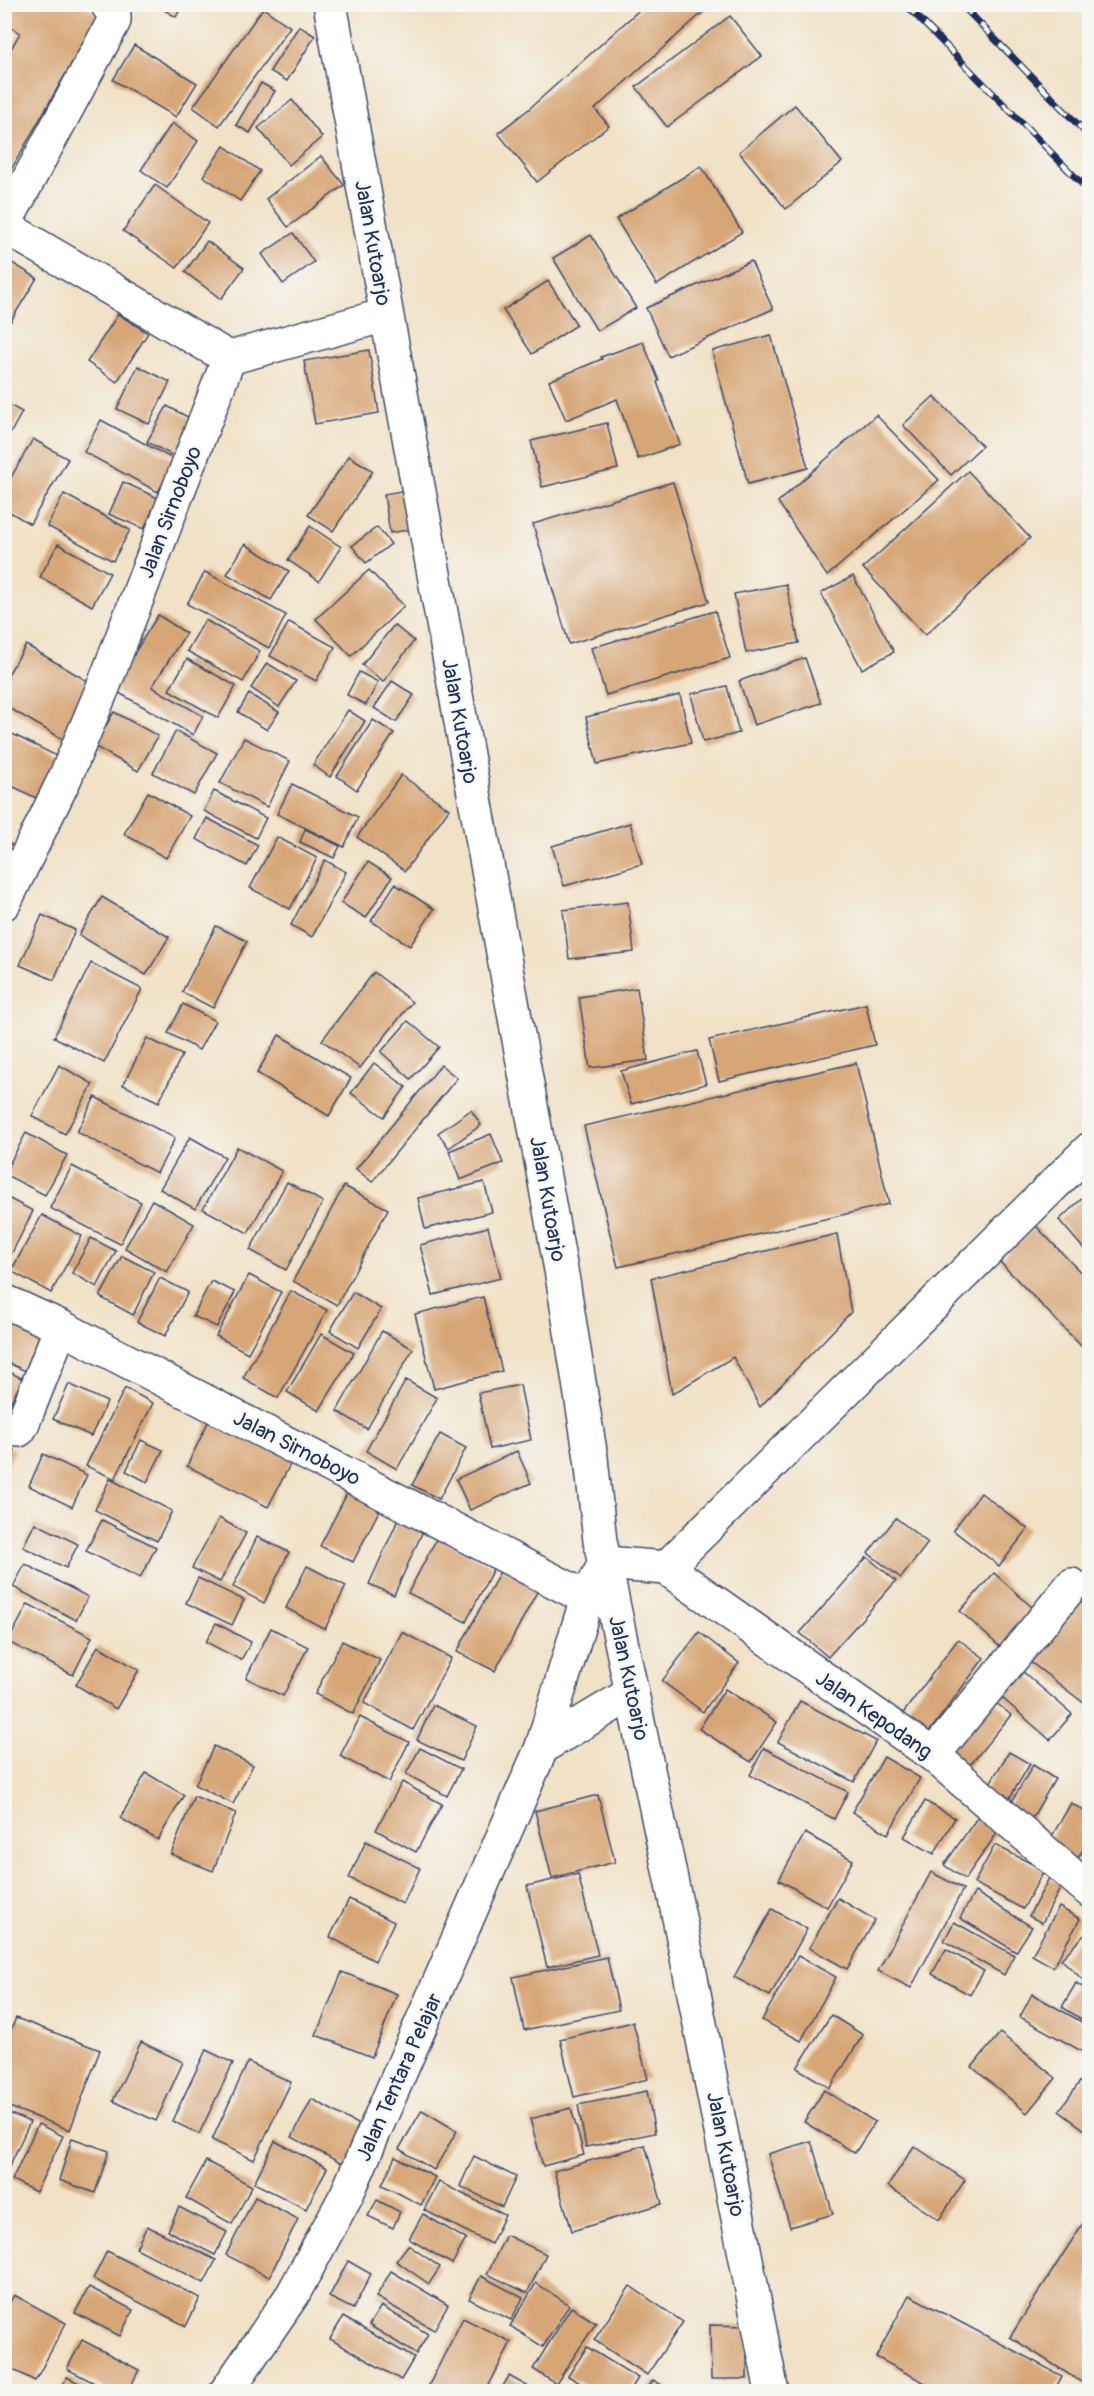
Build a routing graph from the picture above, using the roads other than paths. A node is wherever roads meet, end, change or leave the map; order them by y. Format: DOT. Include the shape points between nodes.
graph roads {
  1 [pos="107,4"];
  2 [pos="330,4"];
  3 [pos="4,225"];
  4 [pos="386,315"];
  5 [pos="229,358"];
  6 [pos="4,903"];
  7 [pos="1089,1149"];
  8 [pos="4,1301"];
  9 [pos="61,1327"];
  10 [pos="4,1427"];
  11 [pos="604,1563"];
  12 [pos="654,1567"];
  13 [pos="1072,1585"];
  14 [pos="587,1598"];
  15 [pos="632,1693"];
  16 [pos="542,1747"];
  17 [pos="933,1755"];
  18 [pos="1089,1891"];
  19 [pos="226,2391"];
  20 [pos="772,2391"];
  1 -- 3 [label="street" via="114,21"];
  2 -- 4 [label="street, Jalan Kutoarjo"];
  3 -- 5 [label="street"];
  4 -- 5 [label="street"];
  4 -- 11 [label="street, Jalan Kutoarjo" via="563,1281"];
  5 -- 6 [label="street, Jalan Sirnoboyo" via="104,685 65,778"];
  7 -- 12 [label="street"];
  8 -- 9 [label="street, Jalan Sirnoboyo"];
  9 -- 10 [label="street" via="22,1425 19,1430"];
  9 -- 14 [label="street, Jalan Sirnoboyo"];
  11 -- 12 [label="street"];
  11 -- 14 [label="street, Jalan Tentara Pelajar"];
  11 -- 15 [label="street, Jalan Kutoarjo"];
  12 -- 17 [label="street, Jalan Kepodang"];
  13 -- 17 [label="street"];
  14 -- 16 [label="street, Jalan Tentara Pelajar"];
  15 -- 16 [label="street"];
  15 -- 20 [label="street, Jalan Kutoarjo"];
  16 -- 19 [label="street, Jalan Tentara Pelajar" via="347,2194 293,2294"];
  17 -- 18 [label="street, Jalan Kepodang"];
}
